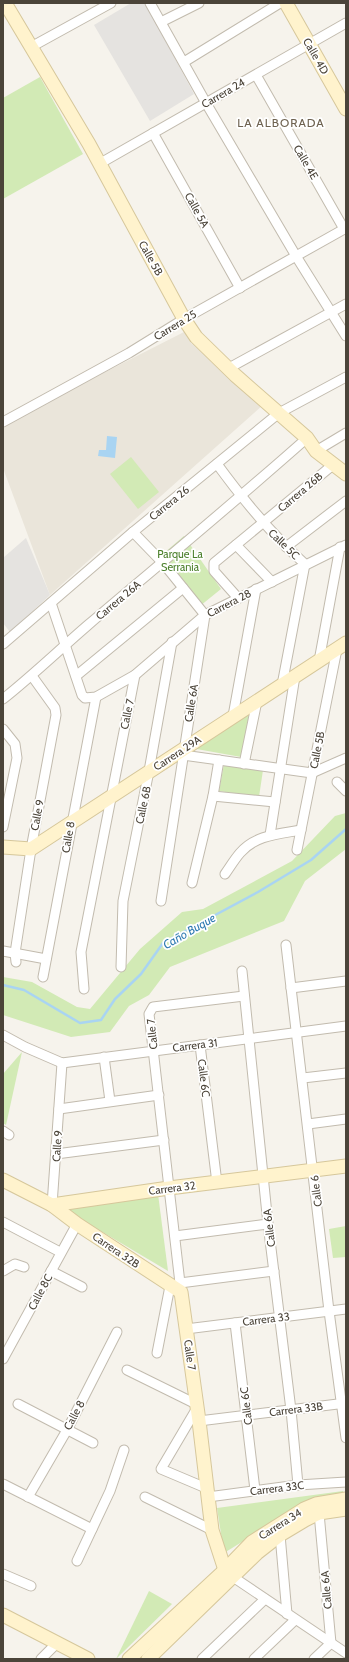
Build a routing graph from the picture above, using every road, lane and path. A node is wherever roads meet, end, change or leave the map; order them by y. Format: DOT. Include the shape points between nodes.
graph roads {
  1 [pos="5,3"];
  2 [pos="111,3"];
  3 [pos="150,3"];
  4 [pos="198,3"];
  5 [pos="280,3"];
  6 [pos="286,3"];
  7 [pos="161,22"];
  8 [pos="346,23"];
  9 [pos="309,44"];
  10 [pos="31,47"];
  11 [pos="184,62"];
  12 [pos="256,75"];
  13 [pos="206,103"];
  14 [pos="346,109"];
  15 [pos="153,133"];
  16 [pos="99,164"];
  17 [pos="345,228"];
  18 [pos="296,256"];
  19 [pos="240,288"];
  20 [pos="346,304"];
  21 [pos="332,312"];
  22 [pos="184,319"];
  23 [pos="346,336"];
  24 [pos="229,368"];
  25 [pos="346,377"];
  26 [pos="279,413"];
  27 [pos="3,422"];
  28 [pos="346,433"];
  29 [pos="308,438"];
  30 [pos="316,451"];
  31 [pos="217,464"];
  32 [pos="334,464"];
  33 [pos="346,474"];
  34 [pos="241,497"];
  35 [pos="346,501"];
  36 [pos="263,523"];
  37 [pos="133,532"];
  38 [pos="236,545"];
  39 [pos="343,546"];
  40 [pos="286,547"];
  41 [pos="162,563"];
  42 [pos="305,564"];
  43 [pos="272,582"];
  44 [pos="183,588"];
  45 [pos="256,590"];
  46 [pos="238,598"];
  47 [pos="51,602"];
  48 [pos="205,614"];
  49 [pos="172,642"];
  50 [pos="3,644"];
  51 [pos="66,645"];
  52 [pos="341,646"];
  53 [pos="319,660"];
  54 [pos="135,675"];
  55 [pos="32,676"];
  56 [pos="76,676"];
  57 [pos="295,676"];
  58 [pos="282,685"];
  59 [pos="96,697"];
  60 [pos="3,700"];
  61 [pos="257,701"];
  62 [pos="233,716"];
  63 [pos="3,729"];
  64 [pos="183,752"];
  65 [pos="346,758"];
  66 [pos="219,760"];
  67 [pos="244,764"];
  68 [pos="280,770"];
  69 [pos="149,771"];
  70 [pos="312,773"];
  71 [pos="337,782"];
  72 [pos="346,791"];
  73 [pos="213,796"];
  74 [pos="110,797"];
  75 [pos="275,802"];
  76 [pos="71,823"];
  77 [pos="3,827"];
  78 [pos="301,830"];
  79 [pos="270,835"];
  80 [pos="3,847"];
  81 [pos="31,849"];
  82 [pos="297,850"];
  83 [pos="225,874"];
  84 [pos="192,883"];
  85 [pos="161,901"];
  86 [pos="286,944"];
  87 [pos="3,951"];
  88 [pos="15,957"];
  89 [pos="46,960"];
  90 [pos="121,967"];
  91 [pos="242,971"];
  92 [pos="43,977"];
  93 [pos="346,981"];
  94 [pos="291,988"];
  95 [pos="84,989"];
  96 [pos="244,996"];
  97 [pos="346,1026"];
  98 [pos="297,1033"];
  99 [pos="3,1035"];
  100 [pos="249,1039"];
  101 [pos="200,1045"];
  102 [pos="154,1050"];
  103 [pos="104,1057"];
  104 [pos="62,1063"];
  105 [pos="346,1073"];
  106 [pos="303,1078"];
  107 [pos="159,1095"];
  108 [pos="110,1101"];
  109 [pos="59,1109"];
  110 [pos="346,1119"];
  111 [pos="308,1124"];
  112 [pos="164,1140"];
  113 [pos="56,1154"];
  114 [pos="346,1166"];
  115 [pos="313,1170"];
  116 [pos="263,1177"];
  117 [pos="3,1180"];
  118 [pos="217,1182"];
  119 [pos="169,1188"];
  120 [pos="52,1205"];
  121 [pos="3,1222"];
  122 [pos="77,1224"];
  123 [pos="268,1224"];
  124 [pos="175,1236"];
  125 [pos="60,1252"];
  126 [pos="24,1267"];
  127 [pos="3,1271"];
  128 [pos="51,1271"];
  129 [pos="274,1271"];
  130 [pos="82,1287"];
  131 [pos="177,1287"];
  132 [pos="346,1309"];
  133 [pos="329,1311"];
  134 [pos="280,1318"];
  135 [pos="235,1323"];
  136 [pos="186,1329"];
  137 [pos="117,1332"];
  138 [pos="157,1353"];
  139 [pos="3,1359"];
  140 [pos="127,1370"];
  141 [pos="344,1403"];
  142 [pos="18,1404"];
  143 [pos="291,1410"];
  144 [pos="197,1411"];
  145 [pos="247,1415"];
  146 [pos="67,1430"];
  147 [pos="346,1438"];
  148 [pos="93,1443"];
  149 [pos="124,1450"];
  150 [pos="346,1482"];
  151 [pos="3,1484"];
  152 [pos="298,1485"];
  153 [pos="255,1490"];
  154 [pos="207,1493"];
  155 [pos="28,1497"];
  156 [pos="145,1497"];
  157 [pos="346,1498"];
  158 [pos="346,1509"];
  159 [pos="319,1513"];
  160 [pos="92,1529"];
  161 [pos="212,1530"];
  162 [pos="280,1535"];
  163 [pos="77,1561"];
  164 [pos="229,1573"];
  165 [pos="3,1574"];
  166 [pos="31,1586"];
  167 [pos="265,1599"];
  168 [pos="3,1615"];
  169 [pos="291,1617"];
  170 [pos="57,1643"];
  171 [pos="331,1643"];
  172 [pos="346,1653"];
  173 [pos="42,1659"];
  174 [pos="88,1659"];
  175 [pos="129,1659"];
  176 [pos="148,1659"];
  177 [pos="202,1659"];
  178 [pos="254,1659"];
  179 [pos="314,1659"];
  1 -- 10 [label="street, Calle 5B"];
  2 -- 10 [label="street"];
  3 -- 7 [label="street"];
  4 -- 7 [label="street"];
  5 -- 11 [label="street"];
  6 -- 9 [label="street, Calle 4D"];
  7 -- 11 [label="street"];
  8 -- 9 [label="street, Carrera 24"];
  9 -- 12 [label="street, Carrera 24"];
  9 -- 14 [label="street, Calle 4D"];
  10 -- 16 [label="street, Calle 5B"];
  11 -- 13 [label="street"];
  12 -- 13 [label="street, Carrera 24"];
  12 -- 17 [label="street, Calle 4E"];
  13 -- 15 [label="street, Carrera 24"];
  13 -- 18 [label="street"];
  15 -- 16 [label="street, Carrera 24"];
  15 -- 19 [label="street, Calle 5A"];
  16 -- 22 [label="street, Calle 5B"];
  17 -- 18 [label="street, Carrera 25"];
  18 -- 19 [label="street, Carrera 25"];
  18 -- 21 [label="street"];
  19 -- 22 [label="street, Carrera 25"];
  20 -- 21 [label="street"];
  21 -- 23 [label="street"];
  21 -- 24 [label="street"];
  22 -- 24 [label="street, Calle 5B" via="196,337"];
  22 -- 27 [label="street, Carrera 25" via="129,353"];
  24 -- 26 [label="street, Calle 5B"];
  25 -- 26 [label="street, Carrera 26"];
  26 -- 29 [label="street, Calle 5B"];
  26 -- 31 [label="street, Carrera 26"];
  28 -- 30 [label="street"];
  29 -- 30 [label="street, Calle 5B"];
  29 -- 34 [label="street, Carrera 26A"];
  30 -- 32 [label="street, Calle 5B"];
  31 -- 34 [label="street, Calle 5C"];
  31 -- 37 [label="street, Carrera 26"];
  32 -- 33 [label="street, Calle 5B"];
  32 -- 36 [label="street, Carrera 26B"];
  34 -- 36 [label="street, Calle 5C"];
  34 -- 41 [label="street, Carrera 26A"];
  35 -- 40 [label="street"];
  36 -- 38 [label="street, Carrera 26B"];
  36 -- 40 [label="street, Calle 5C"];
  37 -- 41 [label="street"];
  37 -- 47 [label="street, Carrera 26"];
  38 -- 43 [label="street"];
  38 -- 46 [label="street, Carrera 26B" via="216,560 213,567 214,572"];
  39 -- 42 [label="street, Carrera 28"];
  39 -- 53 [label="street"];
  40 -- 42 [label="street, Calle 5C"];
  41 -- 44 [label="street"];
  41 -- 51 [label="street, Carrera 26A"];
  42 -- 43 [label="street, Carrera 28"];
  42 -- 58 [label="street, Calle 5C"];
  43 -- 45 [label="street, Carrera 28"];
  44 -- 48 [label="street"];
  44 -- 56 [label="street"];
  45 -- 46 [label="street, Carrera 28"];
  45 -- 62 [label="street"];
  46 -- 48 [label="street, Carrera 28"];
  47 -- 50 [label="street, Carrera 26"];
  47 -- 51 [label="street"];
  48 -- 49 [label="street, Carrera 28"];
  48 -- 64 [label="street, Calle 6A"];
  49 -- 54 [label="street, Carrera 28"];
  49 -- 69 [label="street, Calle 6B"];
  51 -- 55 [label="street, Carrera 26A"];
  51 -- 56 [label="street"];
  52 -- 53 [label="street, Carrera 29A"];
  52 -- 70 [label="street, Calle 5B"];
  53 -- 57 [label="street, Carrera 29A"];
  54 -- 59 [label="street, Carrera 28"];
  54 -- 74 [label="street, Calle 7"];
  55 -- 60 [label="street, Carrera 26A"];
  55 -- 81 [label="street, Calle 9" via="55,708 56,715"];
  56 -- 59 [label="street" via="82,695 85,698"];
  57 -- 58 [label="street, Carrera 29A"];
  57 -- 68 [label="street"];
  58 -- 61 [label="street, Carrera 29A"];
  59 -- 76 [label="street, Calle 8"];
  61 -- 62 [label="street, Carrera 29A"];
  61 -- 67 [label="street"];
  62 -- 64 [label="street, Carrera 29A"];
  63 -- 77 [label="street" via="15,744 17,758"];
  64 -- 66 [label="street, Carrera 29A"];
  64 -- 69 [label="street, Carrera 29A"];
  64 -- 85 [label="street, Calle 6A"];
  65 -- 70 [label="street, Carrera 29A"];
  66 -- 67 [label="street, Carrera 29A"];
  66 -- 73 [label="street"];
  67 -- 68 [label="street, Carrera 29A"];
  68 -- 70 [label="street, Carrera 29A"];
  68 -- 75 [label="street"];
  69 -- 74 [label="street, Carrera 29A"];
  69 -- 90 [label="street, Calle 6B" via="123,900"];
  70 -- 78 [label="street, Calle 5B"];
  71 -- 72 [label="street"];
  73 -- 75 [label="street"];
  73 -- 84 [label="street"];
  74 -- 76 [label="street, Carrera 29A"];
  74 -- 95 [label="street, Calle 7" via="81,952"];
  75 -- 79 [label="street"];
  76 -- 81 [label="street, Carrera 29A"];
  76 -- 89 [label="street, Calle 8"];
  78 -- 79 [label="street"];
  78 -- 82 [label="street, Calle 5B"];
  79 -- 83 [label="street" via="255,841 240,852"];
  80 -- 81 [label="street"];
  81 -- 88 [label="street, Calle 9"];
  86 -- 94 [label="street, Calle 6"];
  87 -- 88 [label="street"];
  88 -- 89 [label="street"];
  89 -- 92 [label="street, Calle 8"];
  91 -- 96 [label="street, Calle 6A"];
  93 -- 94 [label="street"];
  94 -- 98 [label="street, Calle 6"];
  96 -- 100 [label="street, Calle 6A"];
  96 -- 102 [label="street, Calle 7" via="153,1007 149,1014"];
  97 -- 98 [label="street, Carrera 31"];
  98 -- 100 [label="street, Carrera 31"];
  98 -- 106 [label="street, Calle 6"];
  99 -- 104 [label="street"];
  100 -- 101 [label="street, Carrera 31"];
  100 -- 116 [label="street, Calle 6A"];
  101 -- 102 [label="street, Carrera 31"];
  101 -- 118 [label="street, Calle 6C"];
  102 -- 103 [label="street, Carrera 31"];
  102 -- 107 [label="street, Calle 7"];
  103 -- 104 [label="street, Carrera 31"];
  103 -- 108 [label="street"];
  104 -- 109 [label="street, Calle 9"];
  105 -- 106 [label="street"];
  106 -- 111 [label="street, Calle 6"];
  107 -- 108 [label="street"];
  107 -- 112 [label="street, Calle 7"];
  108 -- 109 [label="street"];
  109 -- 113 [label="street, Calle 9"];
  110 -- 111 [label="street"];
  111 -- 115 [label="street, Calle 6"];
  112 -- 113 [label="street"];
  112 -- 119 [label="street, Calle 7"];
  113 -- 120 [label="street, Calle 9"];
  114 -- 115 [label="street, Carrera 32"];
  115 -- 116 [label="street, Carrera 32"];
  115 -- 133 [label="street, Calle 6"];
  116 -- 118 [label="street, Carrera 32"];
  116 -- 123 [label="street, Calle 6A"];
  117 -- 120 [label="street"];
  118 -- 119 [label="street, Carrera 32"];
  119 -- 120 [label="street, Carrera 32"];
  119 -- 124 [label="street, Calle 7"];
  120 -- 122 [label="street, Carrera 32B"];
  121 -- 125 [label="street"];
  122 -- 125 [label="street, Calle 8C"];
  122 -- 131 [label="street, Carrera 32B"];
  123 -- 124 [label="street"];
  123 -- 129 [label="street, Calle 6A"];
  124 -- 131 [label="street, Calle 7"];
  125 -- 128 [label="street, Calle 8C"];
  126 -- 127 [label="street" via="15,1264"];
  128 -- 130 [label="street"];
  128 -- 139 [label="street, Calle 8C"];
  129 -- 131 [label="street"];
  129 -- 134 [label="street, Calle 6A"];
  131 -- 136 [label="street, Calle 7"];
  131 -- 138 [label="street"];
  132 -- 133 [label="street, Carrera 33"];
  133 -- 134 [label="street, Carrera 33"];
  133 -- 141 [label="street, Calle 6"];
  134 -- 135 [label="street, Carrera 33"];
  134 -- 143 [label="street, Calle 6A"];
  135 -- 136 [label="street, Carrera 33"];
  135 -- 145 [label="street, Calle 6C"];
  136 -- 144 [label="street, Calle 7"];
  137 -- 146 [label="street, Calle 8"];
  140 -- 144 [label="street"];
  141 -- 143 [label="street, Carrera 33B"];
  141 -- 147 [label="street, Calle 6"];
  142 -- 146 [label="street"];
  143 -- 145 [label="street, Carrera 33B"];
  143 -- 152 [label="street, Calle 6A"];
  144 -- 145 [label="street, Carrera 33B"];
  144 -- 154 [label="street, Calle 7"];
  144 -- 154 [label="street" via="161,1469"];
  145 -- 153 [label="street, Calle 6C"];
  146 -- 148 [label="street"];
  146 -- 155 [label="street, Calle 8"];
  149 -- 160 [label="street" via="110,1491"];
  150 -- 152 [label="street, Carrera 33C"];
  151 -- 155 [label="street"];
  152 -- 153 [label="street, Carrera 33C"];
  153 -- 154 [label="street, Carrera 33C"];
  154 -- 161 [label="street, Calle 7"];
  155 -- 160 [label="street"];
  156 -- 161 [label="street"];
  157 -- 164 [label="street, Carrera 34" via="316,1504 294,1514 252,1542"];
  158 -- 159 [label="street, Carrera 34"];
  159 -- 162 [label="street, Carrera 34"];
  159 -- 171 [label="street, Calle 6A"];
  160 -- 163 [label="street"];
  161 -- 164 [label="street, Calle 7"];
  162 -- 164 [label="street, Carrera 34"];
  162 -- 169 [label="street"];
  164 -- 167 [label="street"];
  164 -- 175 [label="street"];
  164 -- 176 [label="street"];
  165 -- 166 [label="street"];
  167 -- 169 [label="street"];
  167 -- 177 [label="street"];
  168 -- 170 [label="street"];
  169 -- 171 [label="street"];
  169 -- 178 [label="street"];
  170 -- 173 [label="street"];
  170 -- 174 [label="street"];
  171 -- 172 [label="street"];
  171 -- 179 [label="street"];
}
